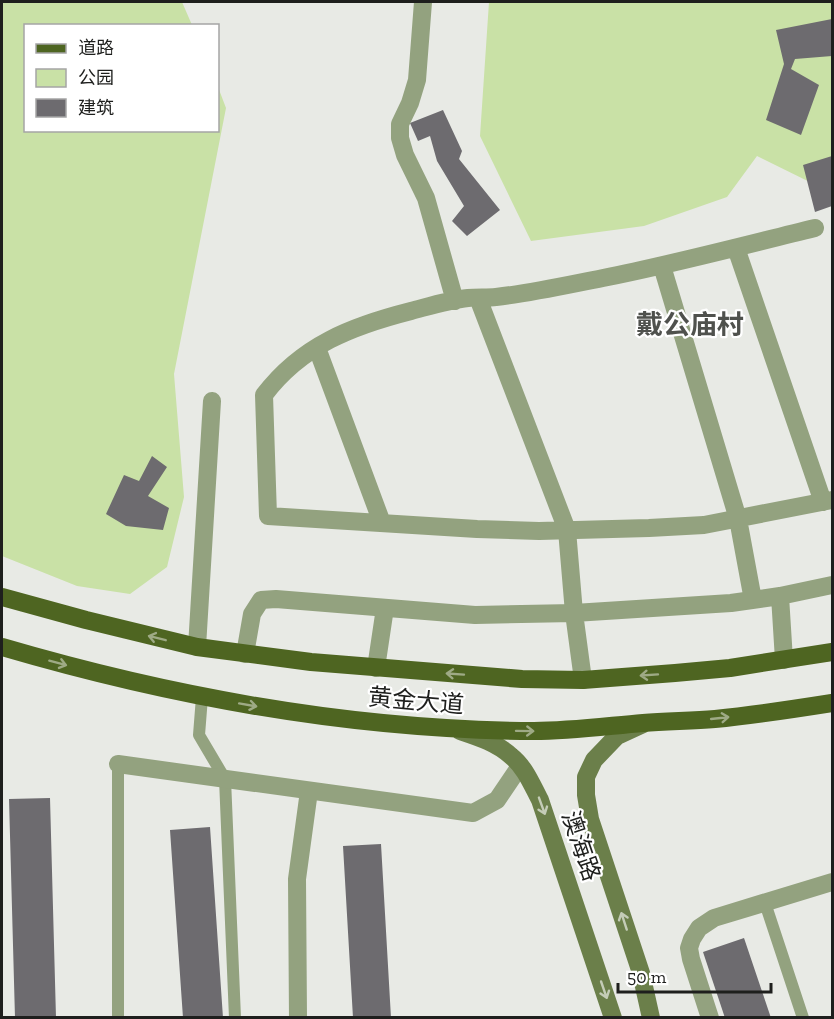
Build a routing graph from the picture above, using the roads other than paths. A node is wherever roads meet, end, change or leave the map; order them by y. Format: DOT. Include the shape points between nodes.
graph roads {
  1 [pos="423,2"];
  2 [pos="815,228"];
  3 [pos="736,248"];
  4 [pos="662,266"];
  5 [pos="478,298"];
  6 [pos="455,301"];
  7 [pos="317,348"];
  8 [pos="212,401"];
  9 [pos="828,501"];
  10 [pos="738,519"];
  11 [pos="382,523"];
  12 [pos="567,530"];
  13 [pos="832,585"];
  14 [pos="780,596"];
  15 [pos="2,597"];
  16 [pos="753,600"];
  17 [pos="385,608"];
  18 [pos="574,613"];
  19 [pos="2,647"];
  20 [pos="197,647"];
  21 [pos="832,652"];
  22 [pos="245,654"];
  23 [pos="784,660"];
  24 [pos="376,668"];
  25 [pos="583,680"];
  26 [pos="202,697"];
  27 [pos="832,703"];
  28 [pos="645,723"];
  29 [pos="455,729"];
  30 [pos="118,764"];
  31 [pos="520,766"];
  32 [pos="225,779"];
  33 [pos="309,791"];
  34 [pos="832,882"];
  35 [pos="765,903"];
  36 [pos="118,1017"];
  37 [pos="235,1017"];
  38 [pos="298,1017"];
  39 [pos="613,1017"];
  40 [pos="651,1017"];
  41 [pos="710,1017"];
  42 [pos="803,1017"];
  1 -- 6 [label="street" via="417,80 400,124 400,138 426,198"];
  2 -- 3 [label="street"];
  3 -- 4 [label="street"];
  3 -- 9 [label="street"];
  4 -- 5 [label="street"];
  4 -- 10 [label="street"];
  5 -- 6 [label="street"];
  5 -- 12 [label="street"];
  6 -- 7 [label="street" via="377,320 334,336"];
  7 -- 11 [label="street"];
  7 -- 11 [label="street" via="297,360 264,395 268,516"];
  8 -- 20 [label="street"];
  9 -- 10 [label="street"];
  10 -- 12 [label="street" via="704,525"];
  10 -- 16 [label="street"];
  11 -- 12 [label="street"];
  12 -- 18 [label="street"];
  13 -- 14 [label="street"];
  14 -- 16 [label="street"];
  14 -- 23 [label="street"];
  20 -- 15 [label="main road, 黄金大道, one-way"];
  16 -- 18 [label="street"];
  17 -- 18 [label="street" via="475,615"];
  17 -- 22 [label="street" via="261,600 252,614"];
  17 -- 24 [label="street"];
  18 -- 25 [label="street"];
  19 -- 26 [label="main road, 黄金大道, one-way"];
  20 -- 22 [label="main road, 黄金大道"];
  21 -- 23 [label="main road, 黄金大道"];
  22 -- 24 [label="main road, 黄金大道"];
  23 -- 25 [label="main road, 黄金大道, one-way"];
  25 -- 24 [label="main road, 黄金大道, one-way"];
  26 -- 29 [label="main road, 黄金大道, one-way" via="304,715"];
  26 -- 32 [label="lane" via="199,735"];
  28 -- 27 [label="main road, 黄金大道, one-way" via="715,719"];
  29 -- 28 [label="main road, 黄金大道, one-way" via="537,731"];
  40 -- 28 [label="main road, 澳海路, one-way" via="586,795 586,777 594,760 616,736"];
  29 -- 31 [label="main road, 澳海路" via="487,740"];
  30 -- 32 [label="street"];
  30 -- 36 [label="lane"];
  31 -- 33 [label="street" via="497,801 473,813"];
  31 -- 39 [label="main road, 澳海路, one-way" via="540,800"];
  32 -- 33 [label="street"];
  32 -- 37 [label="lane"];
  33 -- 38 [label="street" via="297,879"];
  34 -- 35 [label="street"];
  35 -- 41 [label="street" via="714,918 699,928 692,939 691,959"];
  35 -- 42 [label="lane"];
}
